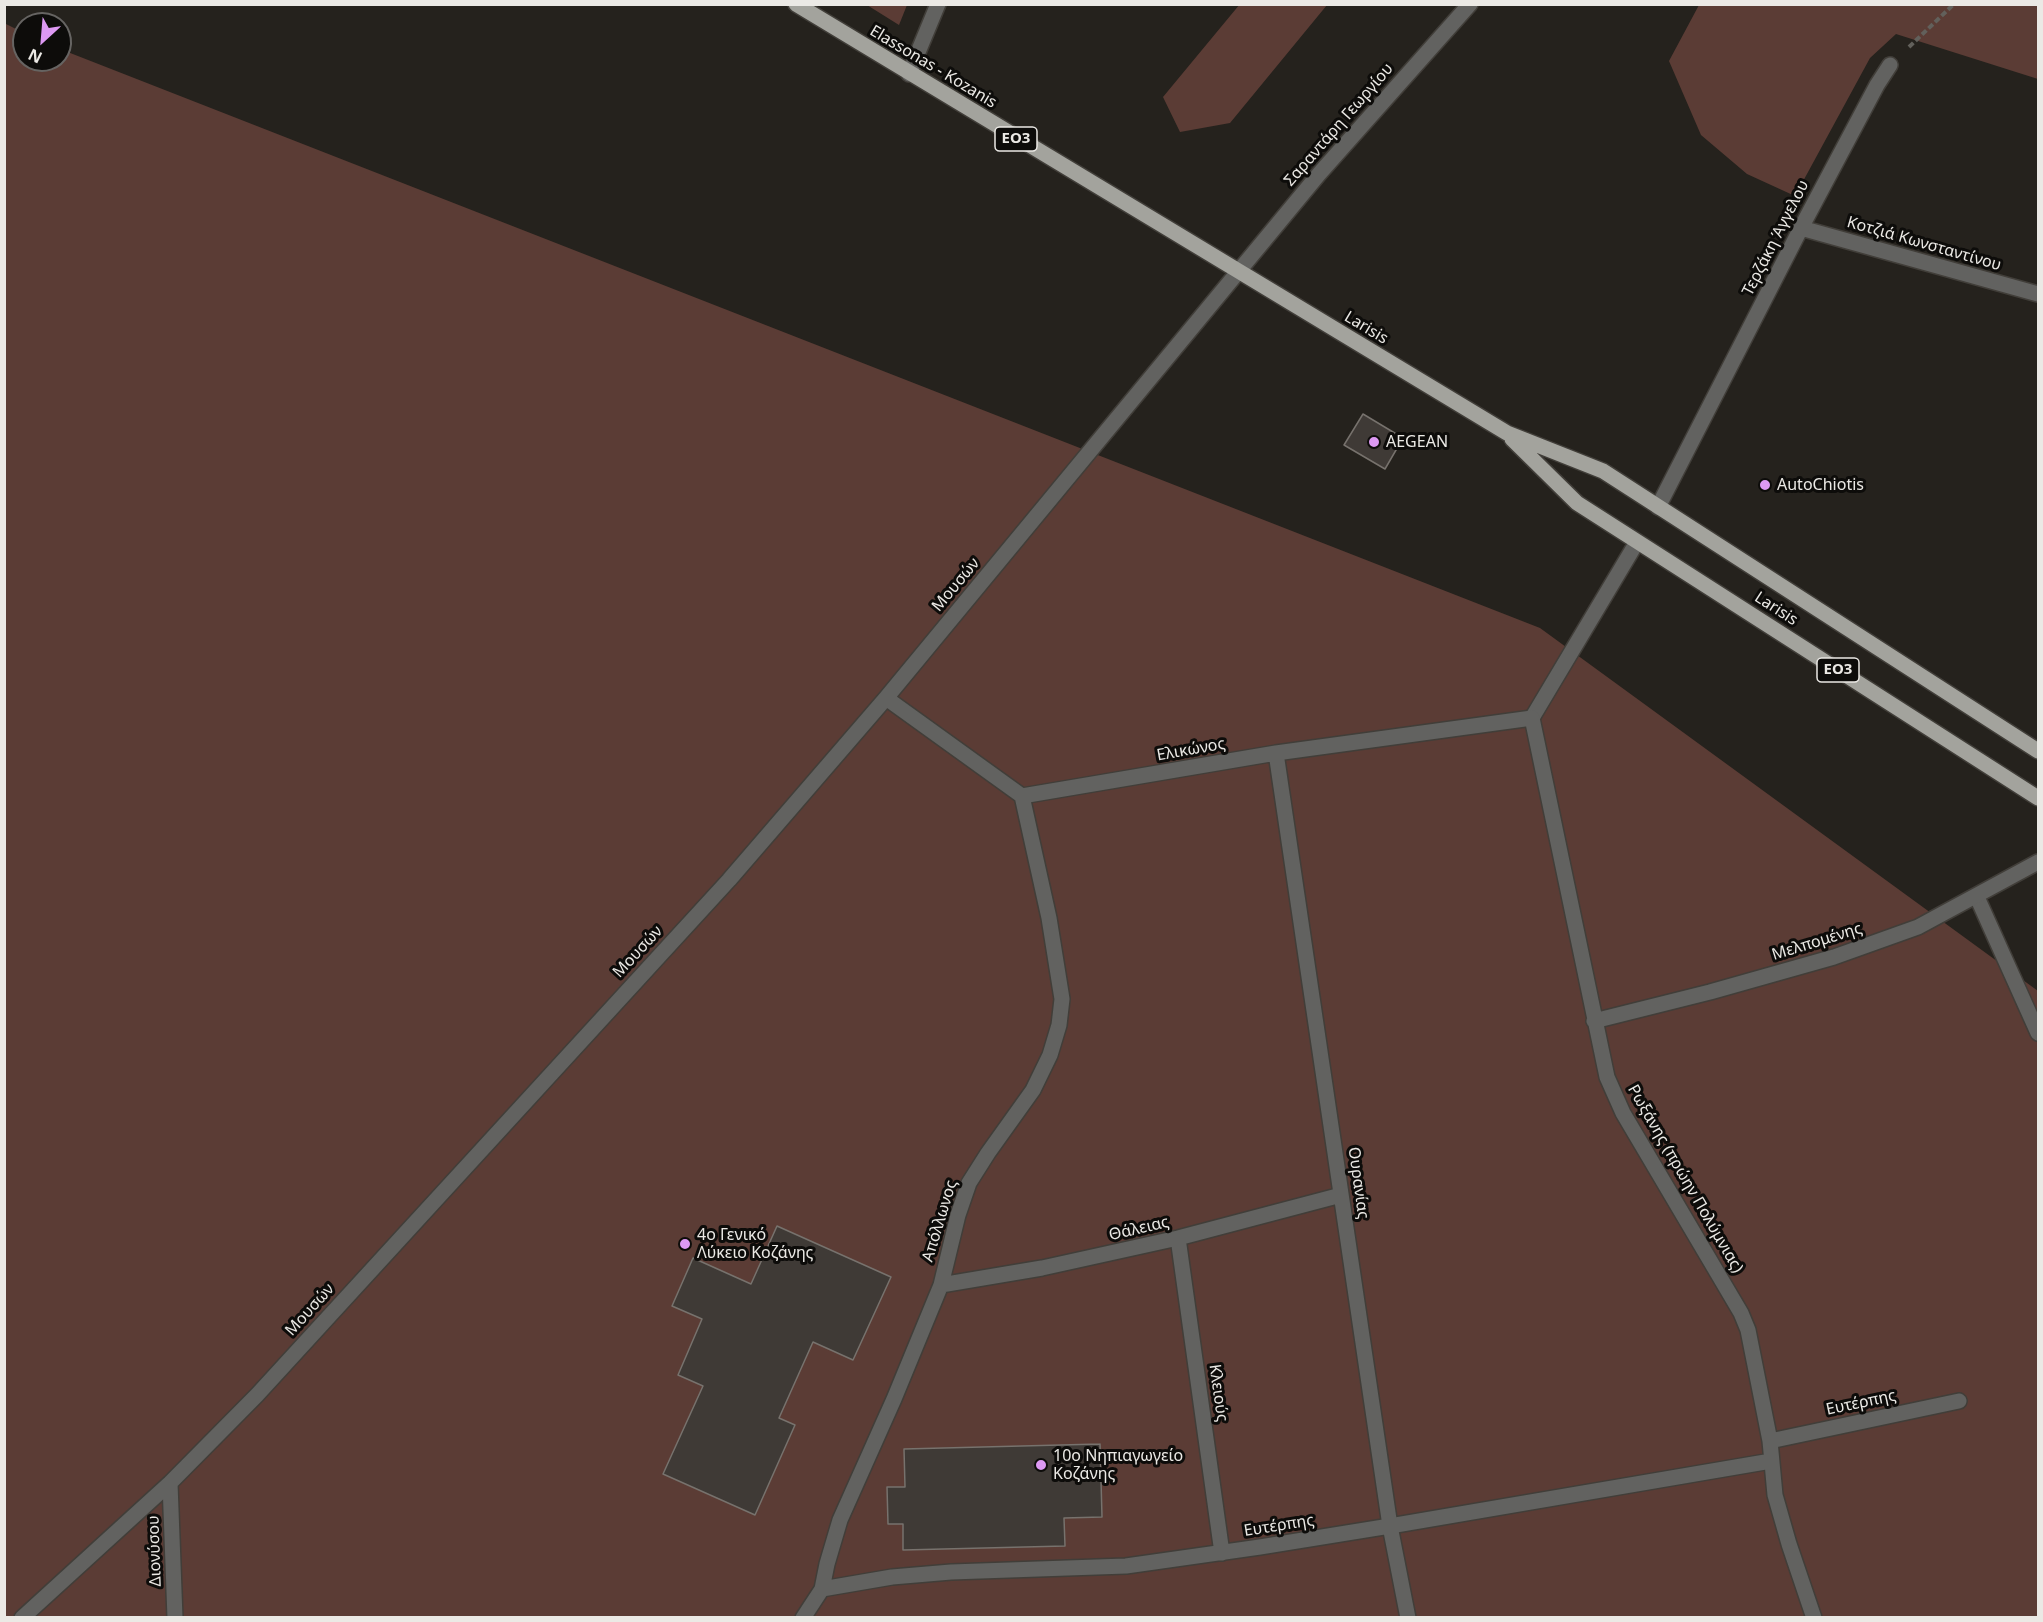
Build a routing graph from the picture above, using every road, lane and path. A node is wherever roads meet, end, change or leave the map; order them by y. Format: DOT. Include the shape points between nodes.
graph roads {
  1 [pos="796,4"];
  2 [pos="938,4"];
  3 [pos="1470,4"];
  4 [pos="1954,4"];
  5 [pos="1890,65"];
  6 [pos="909,74"];
  7 [pos="1801,228"];
  8 [pos="1238,271"];
  9 [pos="2038,294"];
  10 [pos="1507,434"];
  11 [pos="1658,507"];
  12 [pos="1637,542"];
  13 [pos="885,698"];
  14 [pos="1532,718"];
  15 [pos="2038,751"];
  16 [pos="1276,753"];
  17 [pos="1022,796"];
  18 [pos="2038,798"];
  19 [pos="2038,862"];
  20 [pos="1977,897"];
  21 [pos="1594,1021"];
  22 [pos="2038,1033"];
  23 [pos="1341,1195"];
  24 [pos="1178,1238"];
  25 [pos="941,1285"];
  26 [pos="1959,1401"];
  27 [pos="1770,1441"];
  28 [pos="1771,1461"];
  29 [pos="170,1483"];
  30 [pos="1390,1526"];
  31 [pos="1222,1553"];
  32 [pos="822,1589"];
  33 [pos="22,1617"];
  34 [pos="175,1617"];
  35 [pos="803,1617"];
  36 [pos="1408,1617"];
  37 [pos="1814,1617"];
  1 -- 6 [label="main road, Elassonas - Kozanis / ΕΟ3"];
  2 -- 6 [label="street"];
  3 -- 8 [label="street, Σαραντάρη Γεωργίου"];
  4 -- 5 [label="path"];
  5 -- 7 [label="street, Τερζάκη Άγγελου"];
  6 -- 8 [label="main road, Elassonas - Kozanis / ΕΟ3"];
  7 -- 9 [label="street, Κοτζιά Κωνσταντίνου"];
  7 -- 11 [label="street, Τερζάκη Άγγελου"];
  8 -- 10 [label="main road, Larisis / ΕΟ3"];
  8 -- 13 [label="street, Μουσών"];
  10 -- 11 [label="main road, Larisis / ΕΟ3" via="1603,471"];
  10 -- 12 [label="main road, Larisis / ΕΟ3" via="1577,503"];
  11 -- 15 [label="main road, Larisis / ΕΟ3"];
  12 -- 14 [label="street"];
  12 -- 18 [label="main road, Larisis / ΕΟ3"];
  13 -- 17 [label="street"];
  13 -- 29 [label="street, Μουσών" via="729,880 265,1387"];
  14 -- 16 [label="street, Ελικώνος"];
  14 -- 21 [label="street, Ρωξάνης (πρώην Πολύμνιας)"];
  16 -- 17 [label="street, Ελικώνος"];
  16 -- 23 [label="street, Ουρανίας"];
  17 -- 25 [label="street, Απόλλωνος" via="1059,976 1059,1025 1033,1090 969,1183"];
  19 -- 20 [label="street, Μελπομένης"];
  20 -- 21 [label="street, Μελπομένης" via="1918,927 1834,957"];
  20 -- 22 [label="street"];
  21 -- 27 [label="street, Ρωξάνης (πρώην Πολύμνιας)" via="1607,1077 1623,1113 1741,1313 1748,1330"];
  23 -- 24 [label="street, Θάλειας"];
  23 -- 30 [label="street, Ουρανίας"];
  24 -- 25 [label="street, Θάλειας"];
  24 -- 31 [label="street, Κλειούς"];
  25 -- 32 [label="street, Απόλλωνος" via="840,1520"];
  26 -- 27 [label="street, Ευτέρπης"];
  27 -- 28 [label="street, Ρωξάνης (πρώην Πολύμνιας)"];
  28 -- 30 [label="street, Ευτέρπης"];
  28 -- 37 [label="street, Ρωξάνης (πρώην Πολύμνιας)" via="1775,1495"];
  29 -- 33 [label="street, Μουσών"];
  29 -- 34 [label="street, Διονύσου"];
  30 -- 31 [label="street, Ευτέρπης"];
  30 -- 36 [label="street, Ουρανίας"];
  31 -- 32 [label="street, Ευτέρπης" via="1126,1566 892,1577"];
  32 -- 35 [label="street"];
}
